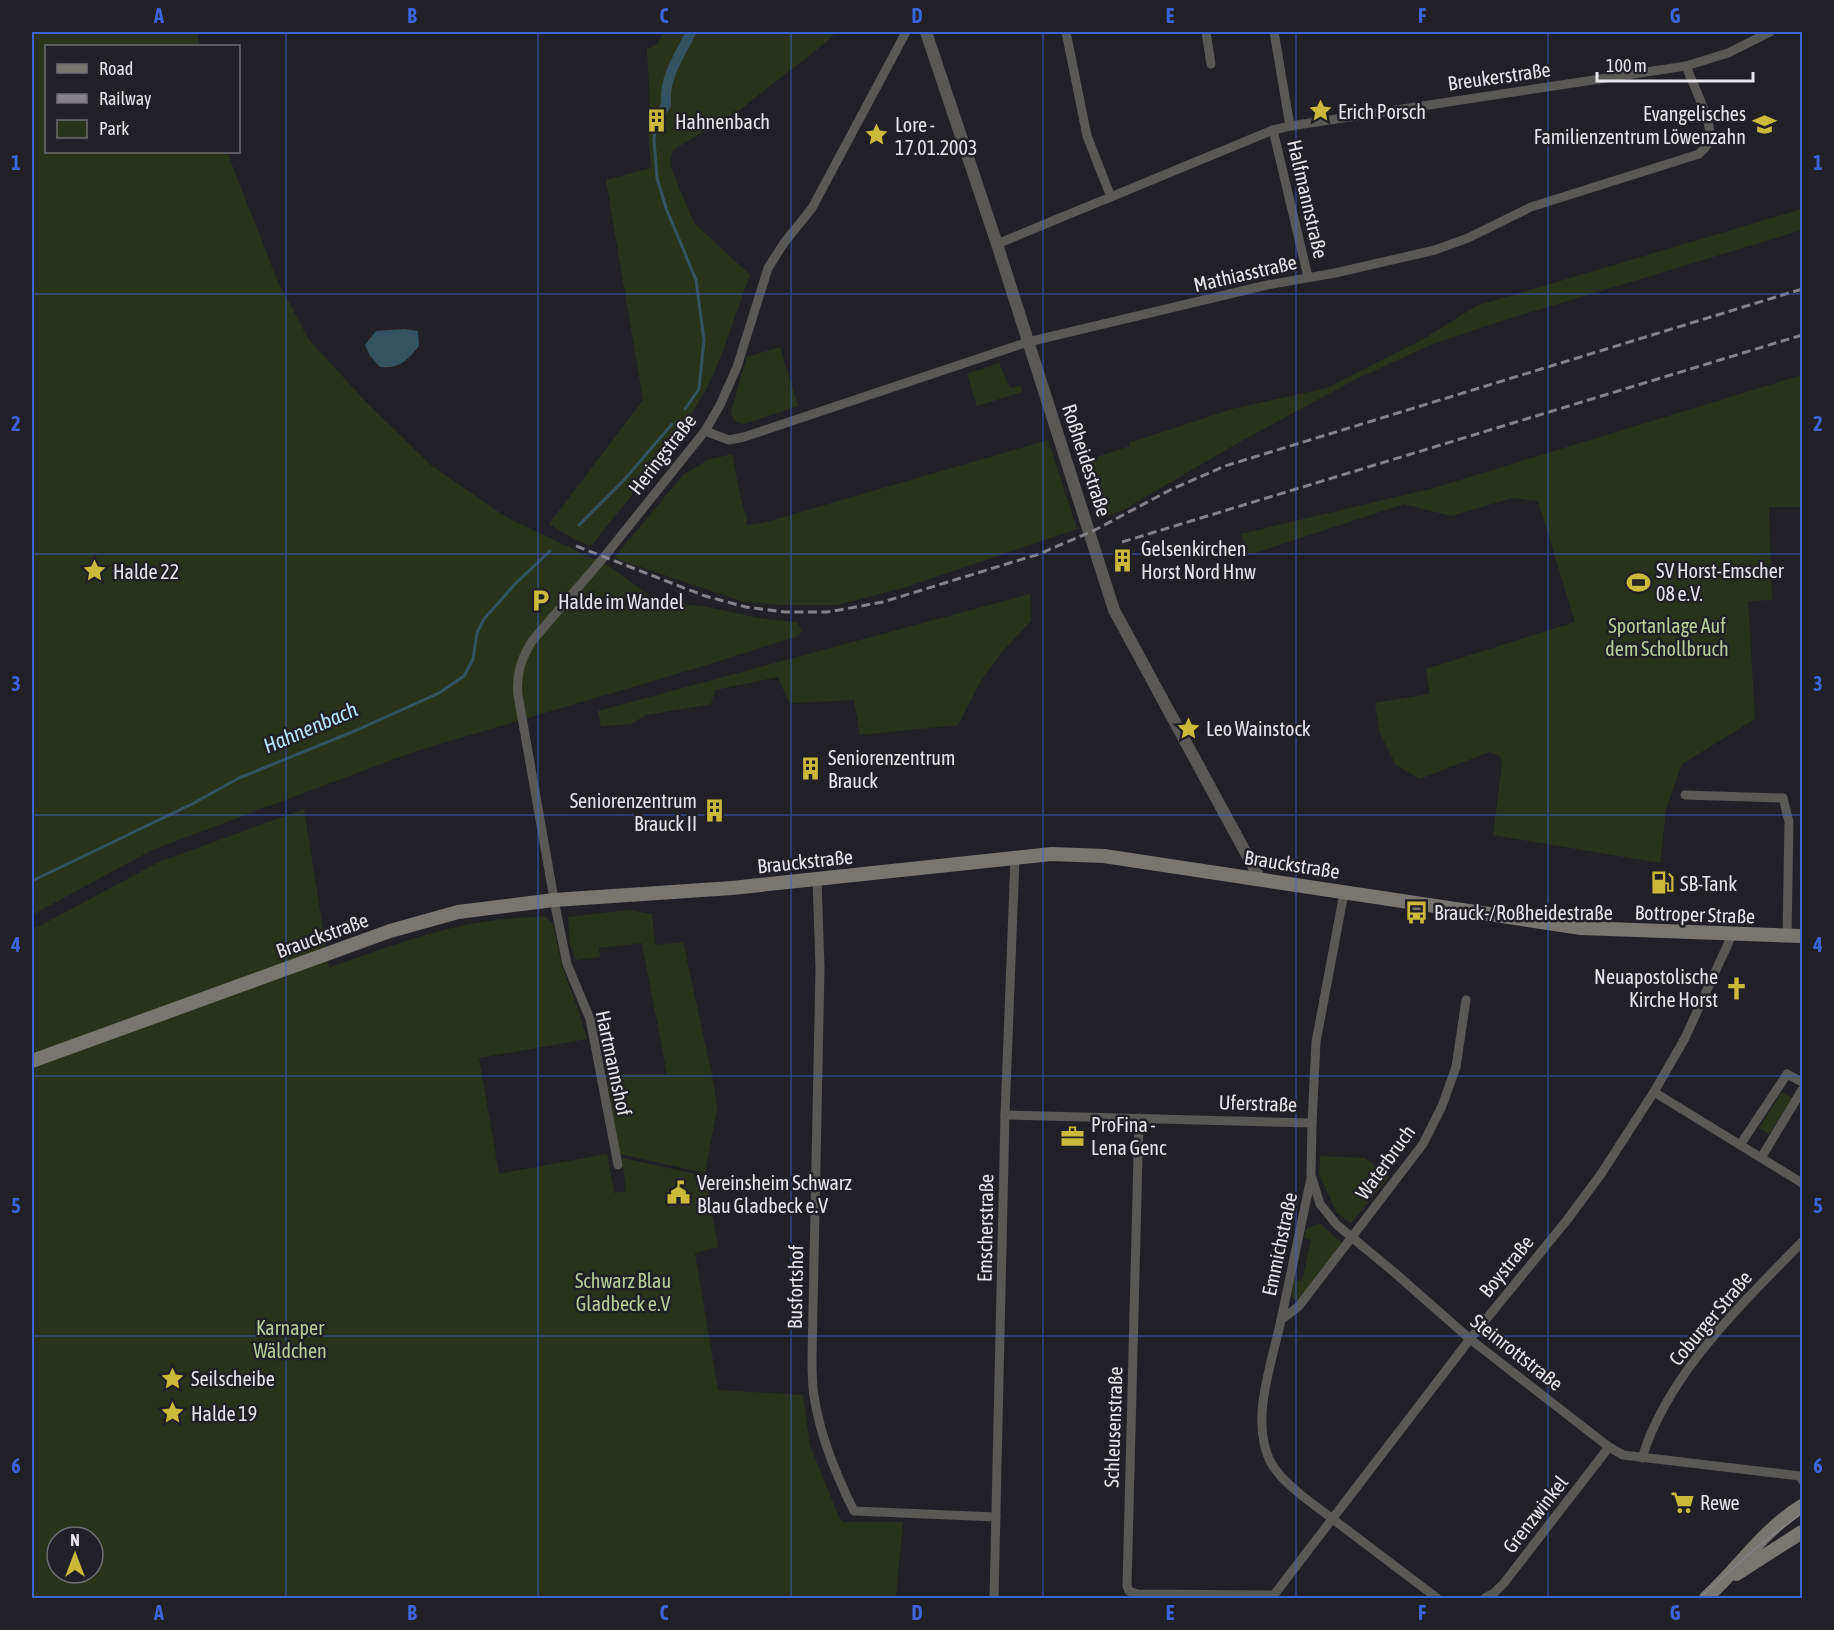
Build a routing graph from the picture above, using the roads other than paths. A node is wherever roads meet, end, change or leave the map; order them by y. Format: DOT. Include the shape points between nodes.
graph roads {
  1 [pos="906,32"];
  2 [pos="926,32"];
  3 [pos="1066,32"];
  4 [pos="1206,32"];
  5 [pos="1274,32"];
  6 [pos="1770,32"];
  7 [pos="1211,64"];
  8 [pos="1686,66"];
  9 [pos="1290,126"];
  10 [pos="1273,130"];
  11 [pos="1111,197"];
  12 [pos="997,244"];
  13 [pos="1308,277"];
  14 [pos="1028,342"];
  15 [pos="705,431"];
  16 [pos="1685,795"];
  17 [pos="1015,858"];
  18 [pos="817,879"];
  19 [pos="1260,879"];
  20 [pos="1344,893"];
  21 [pos="554,900"];
  22 [pos="1602,930"];
  23 [pos="1732,934"];
  24 [pos="1787,936"];
  25 [pos="1803,936"];
  26 [pos="1466,1000"];
  27 [pos="32,1061"];
  28 [pos="1803,1082"];
  29 [pos="1803,1090"];
  30 [pos="1654,1092"];
  31 [pos="1005,1115"];
  32 [pos="1139,1118"];
  33 [pos="1312,1123"];
  34 [pos="1740,1145"];
  35 [pos="1761,1158"];
  36 [pos="618,1165"];
  37 [pos="1311,1175"];
  38 [pos="1803,1183"];
  39 [pos="1353,1237"];
  40 [pos="1803,1242"];
  41 [pos="1281,1320"];
  42 [pos="1470,1339"];
  43 [pos="1609,1447"];
  44 [pos="1642,1458"];
  45 [pos="1802,1477"];
  46 [pos="1803,1506"];
  47 [pos="996,1517"];
  48 [pos="1332,1518"];
  49 [pos="1803,1532"];
  50 [pos="1727,1579"];
  51 [pos="1274,1597"];
  52 [pos="994,1599"];
  53 [pos="1437,1599"];
  54 [pos="1485,1599"];
  55 [pos="1706,1599"];
  1 -- 15 [label="street, Heringstraße" via="812,208 768,268 737,367"];
  2 -- 12 [label="street, Roßheidestraße"];
  3 -- 11 [label="street" via="1087,136"];
  4 -- 7 [label="street"];
  5 -- 9 [label="street"];
  6 -- 8 [label="street, Breukerstraße" via="1728,53"];
  8 -- 9 [label="street, Breukerstraße"];
  8 -- 13 [label="street, Mathiasstraße" via="1710,129 1710,140 1699,154 1531,207 1452,245"];
  9 -- 10 [label="street, Breukerstraße"];
  10 -- 11 [label="street, Breukerstraße"];
  10 -- 13 [label="street, Halfmannstraße"];
  11 -- 12 [label="street, Breukerstraße"];
  12 -- 14 [label="street, Roßheidestraße"];
  13 -- 14 [label="street, Mathiasstraße"];
  14 -- 15 [label="street, Mathiasstraße" via="744,437 729,440"];
  14 -- 19 [label="street, Roßheidestraße" via="1114,610"];
  15 -- 21 [label="street, Heringstraße" via="532,641 521,662 518,695"];
  16 -- 24 [label="street" via="1783,798 1789,822"];
  17 -- 18 [label="main road, Brauckstraße"];
  17 -- 19 [label="main road, Brauckstraße" via="1069,853 1104,856"];
  17 -- 31 [label="street, Emscherstraße"];
  18 -- 21 [label="main road, Brauckstraße"];
  18 -- 47 [label="street, Busfortshof" via="820,968 812,1358 814,1396 822,1429 837,1477 854,1511"];
  19 -- 20 [label="main road, Brauckstraße"];
  20 -- 22 [label="main road, Brauckstraße"];
  20 -- 33 [label="street, Uferstraße" via="1316,1042"];
  21 -- 27 [label="main road, Brauckstraße" via="458,912 390,931"];
  21 -- 36 [label="street, Hartmannshof" via="567,964 590,1019"];
  22 -- 23 [label="main road, Bottroper Straße"];
  23 -- 24 [label="main road, Bottroper Straße"];
  23 -- 30 [label="street, Boystraße" via="1685,1038"];
  24 -- 25 [label="main road, Bottroper Straße"];
  26 -- 39 [label="street, Waterbruch" via="1456,1067 1442,1106 1423,1144"];
  28 -- 34 [label="street" via="1787,1074"];
  29 -- 35 [label="street"];
  30 -- 34 [label="street"];
  30 -- 42 [label="street, Boystraße" via="1567,1220"];
  31 -- 32 [label="street, Uferstraße"];
  31 -- 47 [label="street, Emscherstraße"];
  32 -- 33 [label="street, Uferstraße"];
  32 -- 51 [label="street, Schleusenstraße" via="1127,1586 1129,1592 1137,1593"];
  33 -- 37 [label="street, Steinrottstraße"];
  34 -- 35 [label="street"];
  35 -- 38 [label="street"];
  37 -- 39 [label="street, Steinrottstraße" via="1320,1204"];
  37 -- 41 [label="street, Emmichstraße"];
  39 -- 41 [label="street, Emmichstraße" via="1299,1306"];
  39 -- 42 [label="street, Steinrottstraße"];
  40 -- 44 [label="street, Coburger Straße" via="1707,1344 1678,1385 1648,1438"];
  41 -- 48 [label="street, Emmichstraße" via="1261,1412 1262,1436 1283,1479"];
  42 -- 43 [label="street, Steinrottstraße"];
  42 -- 48 [label="street, Boystraße"];
  43 -- 44 [label="street, Steinrottstraße" via="1623,1455"];
  43 -- 54 [label="street, Grenzwinkel" via="1504,1583"];
  44 -- 45 [label="street, Steinrottstraße"];
  46 -- 50 [label="main road" via="1754,1546"];
  47 -- 52 [label="street, Emscherstraße"];
  48 -- 51 [label="street, Boystraße"];
  48 -- 53 [label="street"];
  49 -- 50 [label="main road"];
  50 -- 55 [label="main road"];
}
